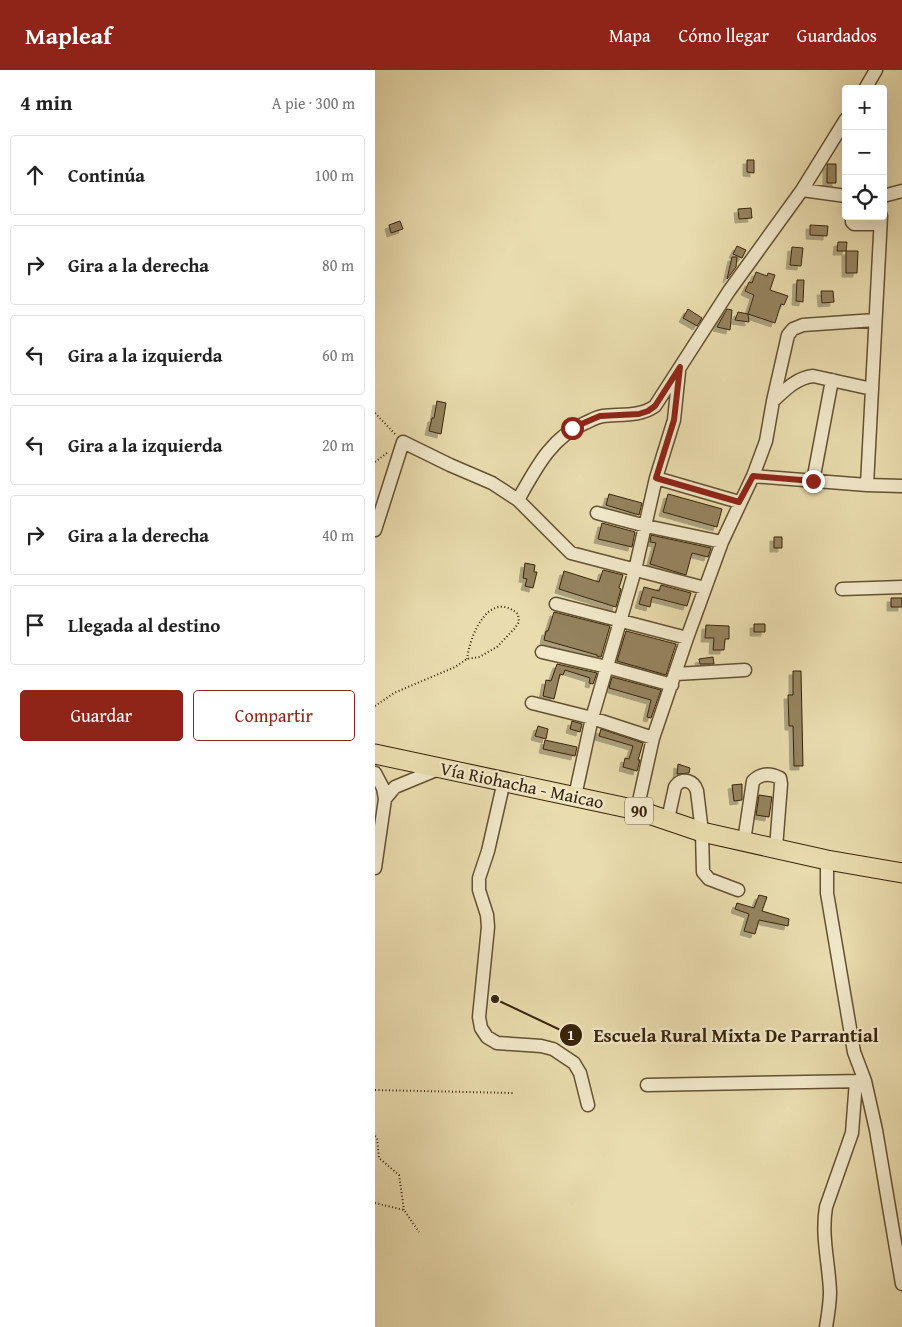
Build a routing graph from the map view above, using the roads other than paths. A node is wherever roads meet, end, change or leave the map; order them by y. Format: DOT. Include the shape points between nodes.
graph roads {
  1 [pos="877,70"];
  2 [pos="868,85"];
  3 [pos="842,125"];
  4 [pos="802,190"];
  5 [pos="902,191"];
  6 [pos="842,195"];
  7 [pos="887,195"];
  8 [pos="852,220"];
  9 [pos="881,220"];
  10 [pos="875,320"];
  11 [pos="680,367"];
  12 [pos="832,380"];
  13 [pos="872,388"];
  14 [pos="773,401"];
  15 [pos="753,476"];
  16 [pos="656,478"];
  17 [pos="813,481"];
  18 [pos="867,485"];
  19 [pos="902,486"];
  20 [pos="518,500"];
  21 [pos="739,502"];
  22 [pos="597,513"];
  23 [pos="376,525"];
  24 [pos="646,526"];
  25 [pos="722,542"];
  26 [pos="635,570"];
  27 [pos="902,587"];
  28 [pos="705,588"];
  29 [pos="842,590"];
  30 [pos="557,604"];
  31 [pos="619,621"];
  32 [pos="687,638"];
  33 [pos="542,652"];
  34 [pos="607,667"];
  35 [pos="745,670"];
  36 [pos="674,679"];
  37 [pos="532,703"];
  38 [pos="592,718"];
  39 [pos="653,738"];
  40 [pos="375,754"];
  41 [pos="443,768"];
  42 [pos="375,772"];
  43 [pos="504,781"];
  44 [pos="575,796"];
  45 [pos="385,799"];
  46 [pos="637,810"];
  47 [pos="668,819"];
  48 [pos="702,832"];
  49 [pos="744,841"];
  50 [pos="776,848"];
  51 [pos="827,860"];
  52 [pos="375,868"];
  53 [pos="902,873"];
  54 [pos="738,890"];
  55 [pos="861,1081"];
  56 [pos="647,1085"];
  57 [pos="588,1104"];
  58 [pos="902,1284"];
  59 [pos="826,1327"];
  1 -- 2 [label="street"];
  3 -- 4 [label="street"];
  4 -- 6 [label="street"];
  4 -- 11 [label="street" via="729,291"];
  5 -- 7 [label="street"];
  8 -- 9 [label="street" via="855,224"];
  9 -- 10 [label="street"];
  10 -- 13 [label="street"];
  10 -- 14 [label="street" via="803,325 793,329 786,340"];
  11 -- 16 [label="street" via="674,420"];
  11 -- 20 [label="street" via="655,406 648,411 600,416 572,428 544,455"];
  12 -- 13 [label="street"];
  12 -- 14 [label="street" via="804,377"];
  12 -- 17 [label="street"];
  13 -- 18 [label="street"];
  14 -- 15 [label="street" via="766,441"];
  15 -- 17 [label="street"];
  15 -- 21 [label="street"];
  16 -- 21 [label="street"];
  16 -- 24 [label="street"];
  17 -- 18 [label="street"];
  18 -- 19 [label="street"];
  20 -- 23 [label="street" via="492,483 403,442"];
  20 -- 26 [label="street" via="571,553"];
  21 -- 25 [label="street"];
  22 -- 24 [label="street"];
  24 -- 25 [label="street"];
  24 -- 26 [label="street"];
  25 -- 28 [label="street"];
  26 -- 28 [label="street"];
  26 -- 31 [label="street"];
  27 -- 29 [label="street"];
  28 -- 32 [label="street"];
  30 -- 31 [label="street"];
  31 -- 32 [label="street"];
  31 -- 34 [label="street"];
  32 -- 36 [label="street"];
  33 -- 34 [label="street"];
  34 -- 36 [label="street"];
  34 -- 38 [label="street"];
  35 -- 36 [label="street"];
  36 -- 39 [label="street"];
  37 -- 38 [label="street"];
  38 -- 39 [label="street"];
  38 -- 44 [label="street"];
  39 -- 46 [label="street"];
  40 -- 41 [label="highway, Vía Riohacha - Maicao / 90"];
  41 -- 43 [label="highway, Vía Riohacha - Maicao / 90"];
  41 -- 45 [label="street" via="395,788"];
  42 -- 45 [label="street"];
  43 -- 44 [label="highway, Vía Riohacha - Maicao / 90"];
  43 -- 57 [label="street" via="489,852 479,878 488,926 479,1017 481,1028 497,1043 553,1049 574,1063"];
  44 -- 46 [label="highway, Vía Riohacha - Maicao / 90"];
  45 -- 52 [label="street"];
  46 -- 47 [label="highway, Vía Riohacha - Maicao / 90"];
  47 -- 48 [label="highway, Vía Riohacha - Maicao / 90"];
  47 -- 48 [label="street" via="677,782 690,781 697,792"];
  48 -- 49 [label="highway, Vía Riohacha - Maicao / 90"];
  48 -- 54 [label="street" via="703,872 709,879"];
  49 -- 50 [label="highway, Vía Riohacha - Maicao / 90"];
  49 -- 50 [label="street" via="753,780 773,774 780,778 781,784"];
  50 -- 51 [label="highway, Vía Riohacha - Maicao / 90"];
  51 -- 53 [label="highway, Vía Riohacha - Maicao / 90"];
  51 -- 55 [label="street" via="828,902"];
  55 -- 56 [label="street"];
  55 -- 58 [label="street" via="877,1130"];
  55 -- 59 [label="street" via="852,1133 826,1207 824,1232 830,1292"];
}
